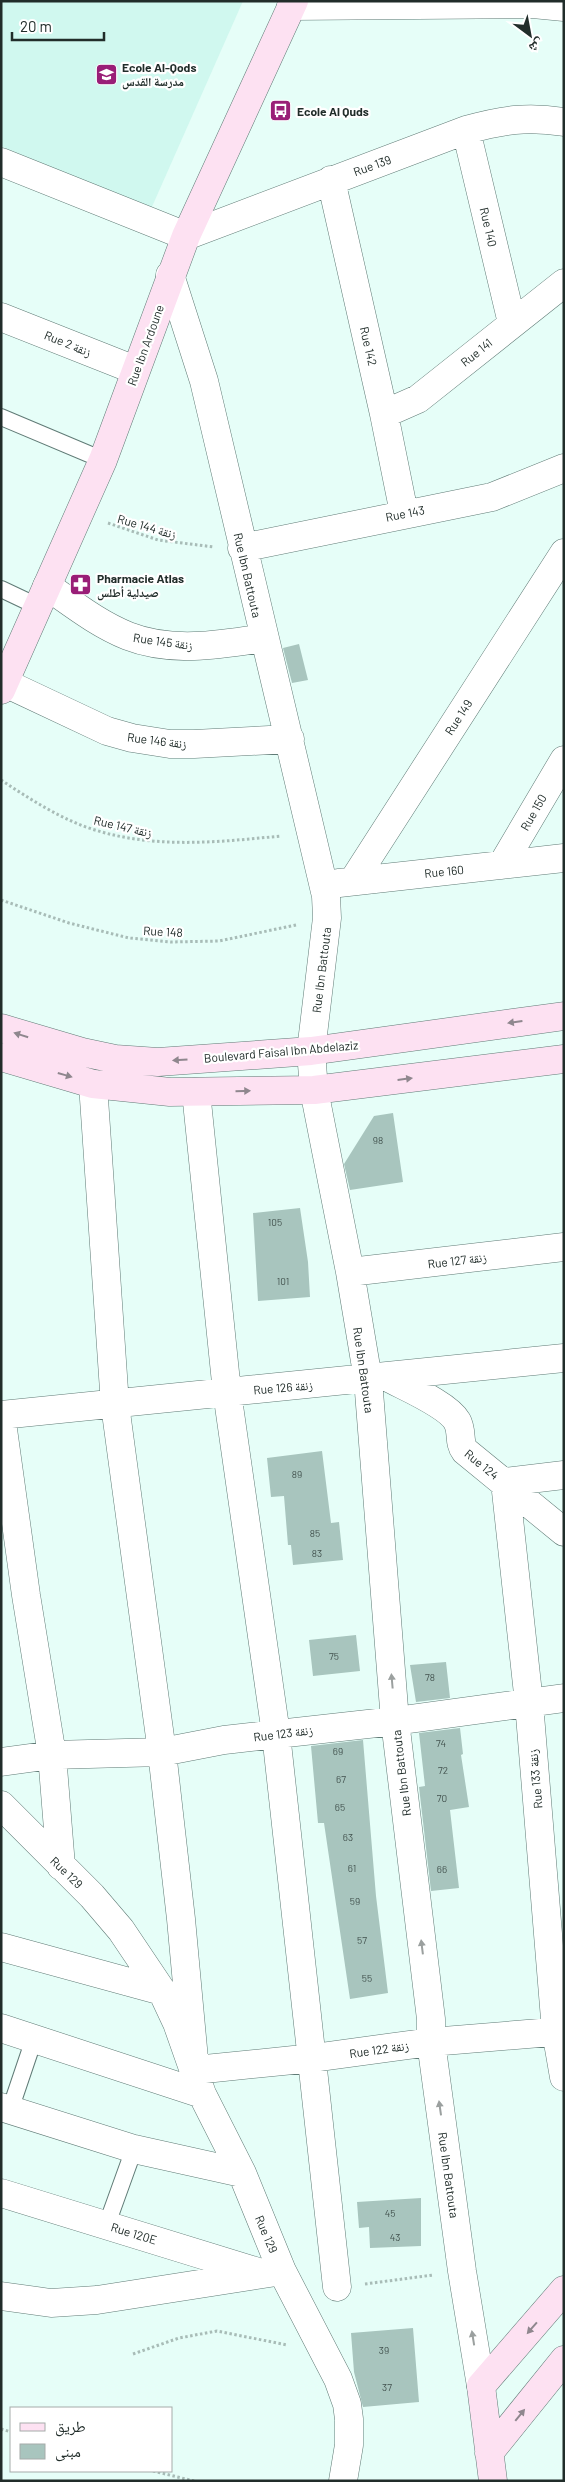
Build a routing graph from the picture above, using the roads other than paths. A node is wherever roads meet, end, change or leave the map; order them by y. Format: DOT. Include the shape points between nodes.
graph roads {
  1 [pos="292,4"];
  2 [pos="564,7"];
  3 [pos="564,122"];
  4 [pos="466,130"];
  5 [pos="1,162"];
  6 [pos="331,180"];
  7 [pos="186,236"];
  8 [pos="170,276"];
  9 [pos="564,283"];
  10 [pos="1,317"];
  11 [pos="512,323"];
  12 [pos="135,370"];
  13 [pos="384,414"];
  14 [pos="1,417"];
  15 [pos="103,460"];
  16 [pos="561,474"];
  17 [pos="404,513"];
  18 [pos="242,548"];
  19 [pos="564,553"];
  20 [pos="1,589"];
  21 [pos="42,596"];
  22 [pos="263,638"];
  23 [pos="3,687"];
  24 [pos="290,739"];
  25 [pos="564,760"];
  26 [pos="564,858"];
  27 [pos="502,865"];
  28 [pos="352,881"];
  29 [pos="324,885"];
  30 [pos="564,1016"];
  31 [pos="1,1028"];
  32 [pos="312,1051"];
  33 [pos="1,1057"];
  34 [pos="564,1059"];
  35 [pos="93,1084"];
  36 [pos="314,1090"];
  37 [pos="196,1092"];
  38 [pos="564,1247"];
  39 [pos="350,1272"];
  40 [pos="564,1358"];
  41 [pos="377,1378"];
  42 [pos="228,1392"];
  43 [pos="116,1405"];
  44 [pos="1,1415"];
  45 [pos="564,1475"];
  46 [pos="505,1482"];
  47 [pos="564,1532"];
  48 [pos="564,1698"];
  49 [pos="529,1702"];
  50 [pos="395,1721"];
  51 [pos="276,1734"];
  52 [pos="162,1752"];
  53 [pos="52,1756"];
  54 [pos="1,1762"];
  55 [pos="2,1807"];
  56 [pos="61,1866"];
  57 [pos="1,1947"];
  58 [pos="162,1991"];
  59 [pos="1,2028"];
  60 [pos="560,2031"];
  61 [pos="34,2039"];
  62 [pos="431,2042"];
  63 [pos="313,2058"];
  64 [pos="564,2076"];
  65 [pos="198,2082"];
  66 [pos="6,2108"];
  67 [pos="134,2149"];
  68 [pos="242,2173"];
  69 [pos="1,2193"];
  70 [pos="107,2224"];
  71 [pos="274,2273"];
  72 [pos="337,2287"];
  73 [pos="564,2290"];
  74 [pos="1,2296"];
  75 [pos="564,2360"];
  76 [pos="481,2386"];
  77 [pos="489,2454"];
  78 [pos="343,2481"];
  79 [pos="493,2481"];
  1 -- 2 [label="street" via="533,4"];
  1 -- 7 [label="main road, Rue Ibn Ardoune"];
  3 -- 4 [label="street, Rue 139" via="512,118"];
  4 -- 6 [label="street, Rue 139"];
  4 -- 11 [label="street, Rue 140"];
  5 -- 7 [label="street"];
  6 -- 7 [label="street, Rue 139"];
  6 -- 13 [label="street, Rue 142"];
  7 -- 8 [label="main road, Rue Ibn Ardoune"];
  8 -- 12 [label="main road, Rue Ibn Ardoune"];
  8 -- 18 [label="street, Rue Ibn Battouta" via="204,381"];
  9 -- 11 [label="street, Rue 141"];
  10 -- 12 [label="street, Rue 2 زنقة"];
  11 -- 13 [label="street, Rue 141" via="418,399"];
  12 -- 15 [label="main road, Rue Ibn Ardoune"];
  13 -- 17 [label="street, Rue 142"];
  14 -- 15 [label="lane"];
  15 -- 21 [label="main road, Rue Ibn Ardoune"];
  16 -- 17 [label="street, Rue 143" via="492,496"];
  17 -- 18 [label="street, Rue 143"];
  18 -- 22 [label="street, Rue Ibn Battouta"];
  19 -- 28 [label="street, Rue 149"];
  20 -- 21 [label="lane"];
  21 -- 22 [label="street, Rue 145 زنقة" via="129,636 188,647"];
  21 -- 23 [label="main road, Rue Ibn Ardoune"];
  22 -- 24 [label="street, Rue Ibn Battouta"];
  23 -- 24 [label="street, Rue 146 زنقة" via="107,731 132,738 170,744"];
  24 -- 29 [label="street, Rue Ibn Battouta"];
  25 -- 27 [label="street, Rue 150"];
  26 -- 27 [label="street, Rue 160"];
  27 -- 28 [label="street, Rue 160"];
  28 -- 29 [label="street, Rue 160"];
  29 -- 32 [label="street, Rue Ibn Battouta" via="327,918"];
  30 -- 32 [label="main road, Boulevard Faisal Ibn Abdelaziz, one-way"];
  32 -- 31 [label="main road, Boulevard Faisal Ibn Abdelaziz, one-way" via="158,1062 115,1059"];
  32 -- 36 [label="street, Rue Ibn Battouta"];
  33 -- 35 [label="main road, one-way"];
  36 -- 34 [label="main road, one-way"];
  35 -- 37 [label="main road" via="142,1091"];
  35 -- 43 [label="street"];
  37 -- 36 [label="main road, one-way"];
  36 -- 39 [label="street, Rue Ibn Battouta"];
  37 -- 42 [label="street"];
  38 -- 39 [label="street, Rue 127 زنقة"];
  39 -- 41 [label="street, Rue Ibn Battouta"];
  40 -- 41 [label="street, Rue 126 زنقة"];
  41 -- 42 [label="street, Rue 126 زنقة"];
  41 -- 46 [label="street, Rue 124" via="451,1413 460,1428 463,1448"];
  50 -- 41 [label="street, Rue Ibn Battouta, one-way"];
  42 -- 43 [label="street, Rue 126 زنقة"];
  42 -- 51 [label="street"];
  43 -- 44 [label="street, Rue 126 زنقة"];
  43 -- 52 [label="street"];
  44 -- 53 [label="street"];
  45 -- 46 [label="street"];
  46 -- 47 [label="street, Rue 124"];
  46 -- 49 [label="street, Rue 133 زنقة"];
  48 -- 49 [label="street, Rue 123 زنقة"];
  49 -- 50 [label="street, Rue 123 زنقة"];
  49 -- 60 [label="street, Rue 133 زنقة"];
  50 -- 51 [label="street, Rue 123 زنقة"];
  62 -- 50 [label="street, Rue Ibn Battouta, one-way" via="431,2019"];
  51 -- 52 [label="street, Rue 123 زنقة"];
  51 -- 63 [label="street"];
  52 -- 53 [label="street, Rue 123 زنقة"];
  52 -- 65 [label="street"];
  53 -- 54 [label="street, Rue 123 زنقة"];
  53 -- 56 [label="street"];
  55 -- 56 [label="street, Rue 129"];
  56 -- 58 [label="street, Rue 129" via="121,1930"];
  57 -- 58 [label="street"];
  58 -- 65 [label="street, Rue 129"];
  59 -- 61 [label="street"];
  60 -- 62 [label="street, Rue 122 زنقة"];
  60 -- 64 [label="street, Rue 133 زنقة"];
  61 -- 65 [label="street"];
  61 -- 66 [label="lane"];
  62 -- 63 [label="street, Rue 122 زنقة"];
  76 -- 62 [label="street, Rue Ibn Battouta, one-way"];
  63 -- 65 [label="street, Rue 122 زنقة"];
  63 -- 72 [label="street"];
  65 -- 68 [label="street, Rue 129"];
  66 -- 67 [label="street"];
  67 -- 68 [label="street"];
  67 -- 70 [label="lane"];
  68 -- 71 [label="street, Rue 129"];
  69 -- 70 [label="street, Rue 120E"];
  70 -- 71 [label="street, Rue 120E"];
  71 -- 74 [label="street" via="97,2300 51,2302"];
  71 -- 78 [label="street, Rue 129" via="326,2355 341,2388 349,2419 349,2445"];
  73 -- 76 [label="main road, one-way"];
  77 -- 75 [label="main road, one-way"];
  76 -- 77 [label="main road, Rue Ibn Battouta"];
  77 -- 79 [label="main road, Rue Ibn Battouta"];
}
